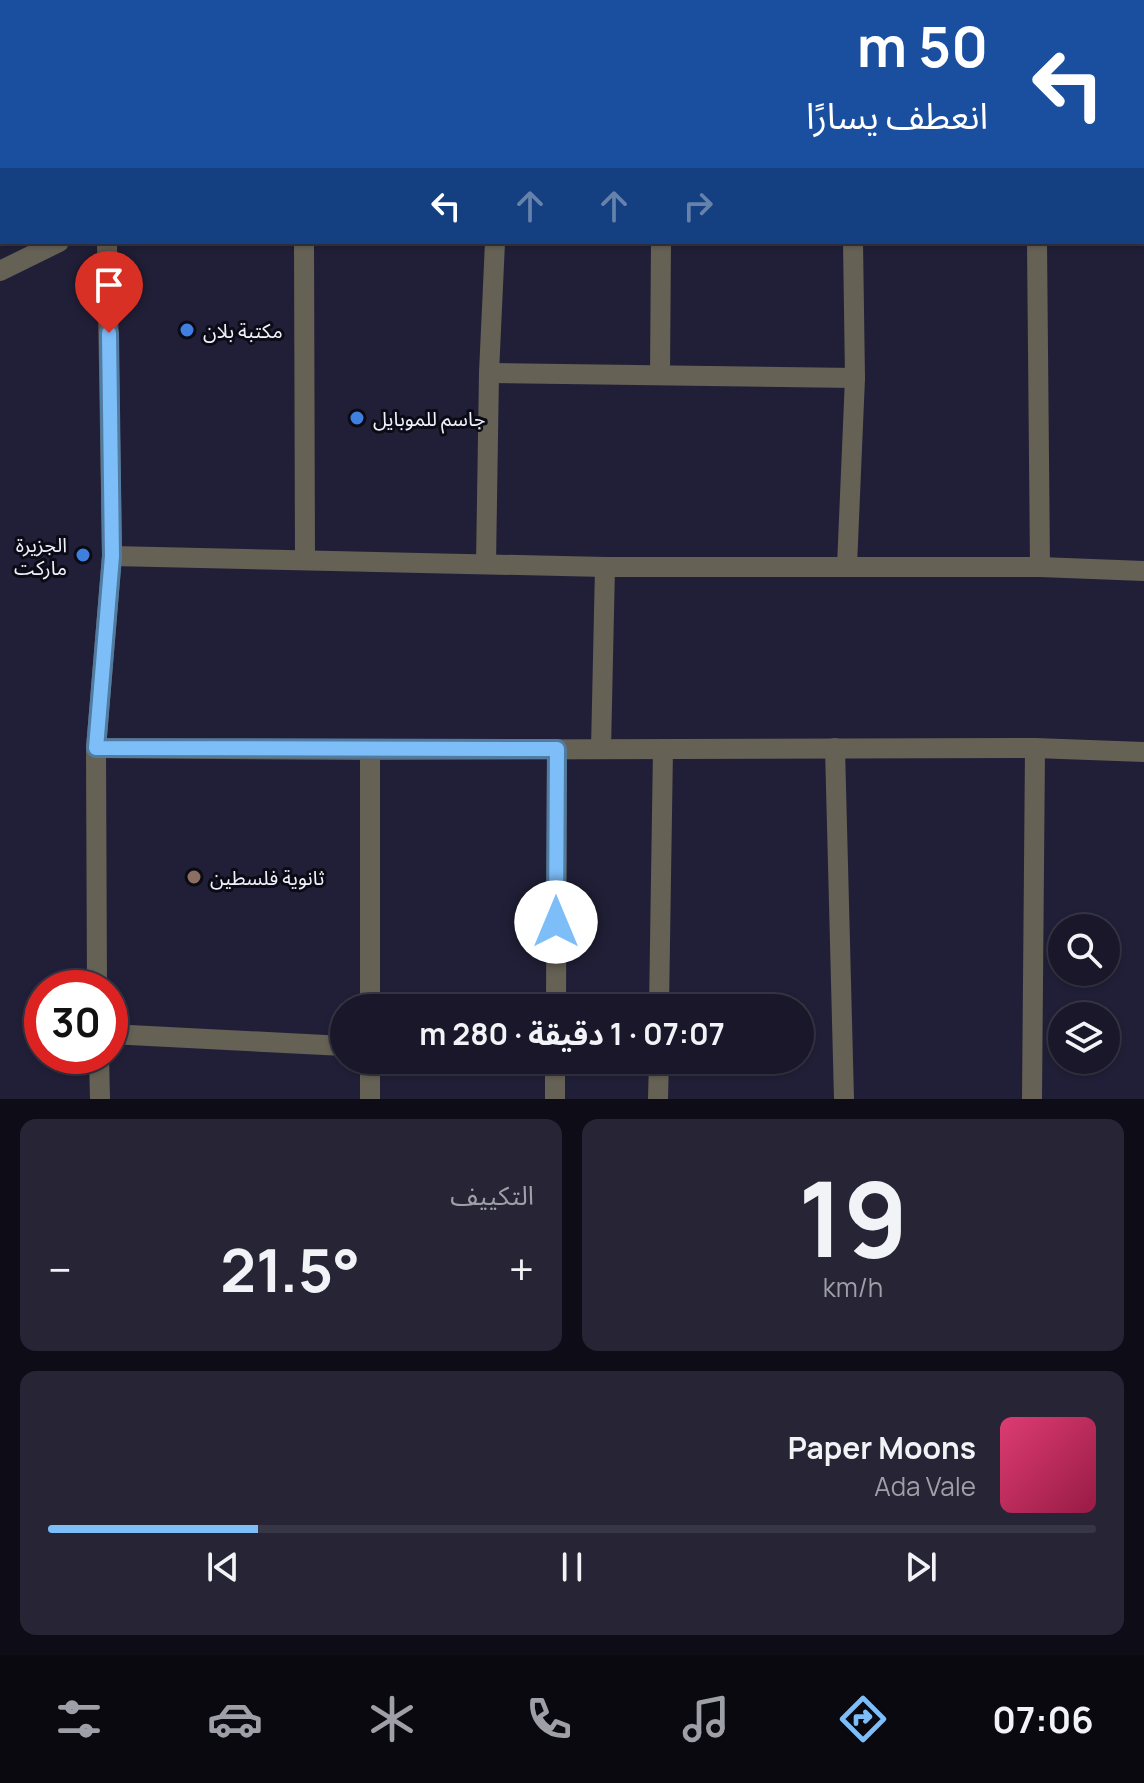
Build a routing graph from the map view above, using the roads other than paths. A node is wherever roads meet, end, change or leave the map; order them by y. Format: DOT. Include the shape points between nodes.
graph roads {
  1 [pos="55,244"];
  2 [pos="107,244"];
  3 [pos="304,244"];
  4 [pos="496,244"];
  5 [pos="661,244"];
  6 [pos="853,244"];
  7 [pos="1037,244"];
  8 [pos="0,271"];
  9 [pos="489,373"];
  10 [pos="660,375"];
  11 [pos="855,378"];
  12 [pos="112,556"];
  13 [pos="305,560"];
  14 [pos="486,564"];
  15 [pos="847,566"];
  16 [pos="605,567"];
  17 [pos="1040,567"];
  18 [pos="1144,571"];
  19 [pos="96,748"];
  20 [pos="835,748"];
  21 [pos="1035,748"];
  22 [pos="557,749"];
  23 [pos="601,749"];
  24 [pos="663,749"];
  25 [pos="370,750"];
  26 [pos="1144,752"];
  27 [pos="97,970"];
  28 [pos="370,994"];
  29 [pos="556,994"];
  30 [pos="659,994"];
  31 [pos="128,1035"];
  32 [pos="330,1045"];
  33 [pos="99,1074"];
  34 [pos="370,1074"];
  35 [pos="555,1074"];
  36 [pos="659,1074"];
  37 [pos="100,1099"];
  38 [pos="370,1099"];
  39 [pos="555,1099"];
  40 [pos="658,1099"];
  41 [pos="844,1099"];
  42 [pos="1032,1099"];
  1 -- 8 [label="street"];
  2 -- 12 [label="street"];
  3 -- 13 [label="street"];
  4 -- 9 [label="street"];
  5 -- 10 [label="street"];
  6 -- 11 [label="street"];
  7 -- 17 [label="street"];
  9 -- 10 [label="street"];
  9 -- 14 [label="street"];
  10 -- 11 [label="street"];
  11 -- 15 [label="street"];
  12 -- 13 [label="street"];
  12 -- 19 [label="street"];
  13 -- 14 [label="street"];
  14 -- 16 [label="street"];
  15 -- 16 [label="street"];
  15 -- 17 [label="street"];
  16 -- 23 [label="street"];
  17 -- 18 [label="street"];
  19 -- 25 [label="street"];
  19 -- 27 [label="street"];
  20 -- 21 [label="street"];
  20 -- 24 [label="street"];
  20 -- 41 [label="street"];
  21 -- 26 [label="street"];
  21 -- 42 [label="street"];
  22 -- 23 [label="street"];
  22 -- 25 [label="street"];
  22 -- 29 [label="street"];
  23 -- 24 [label="street"];
  24 -- 30 [label="street"];
  25 -- 28 [label="street"];
  31 -- 32 [label="street"];
  33 -- 37 [label="street"];
  34 -- 38 [label="street"];
  35 -- 39 [label="street"];
  36 -- 40 [label="street"];
}
